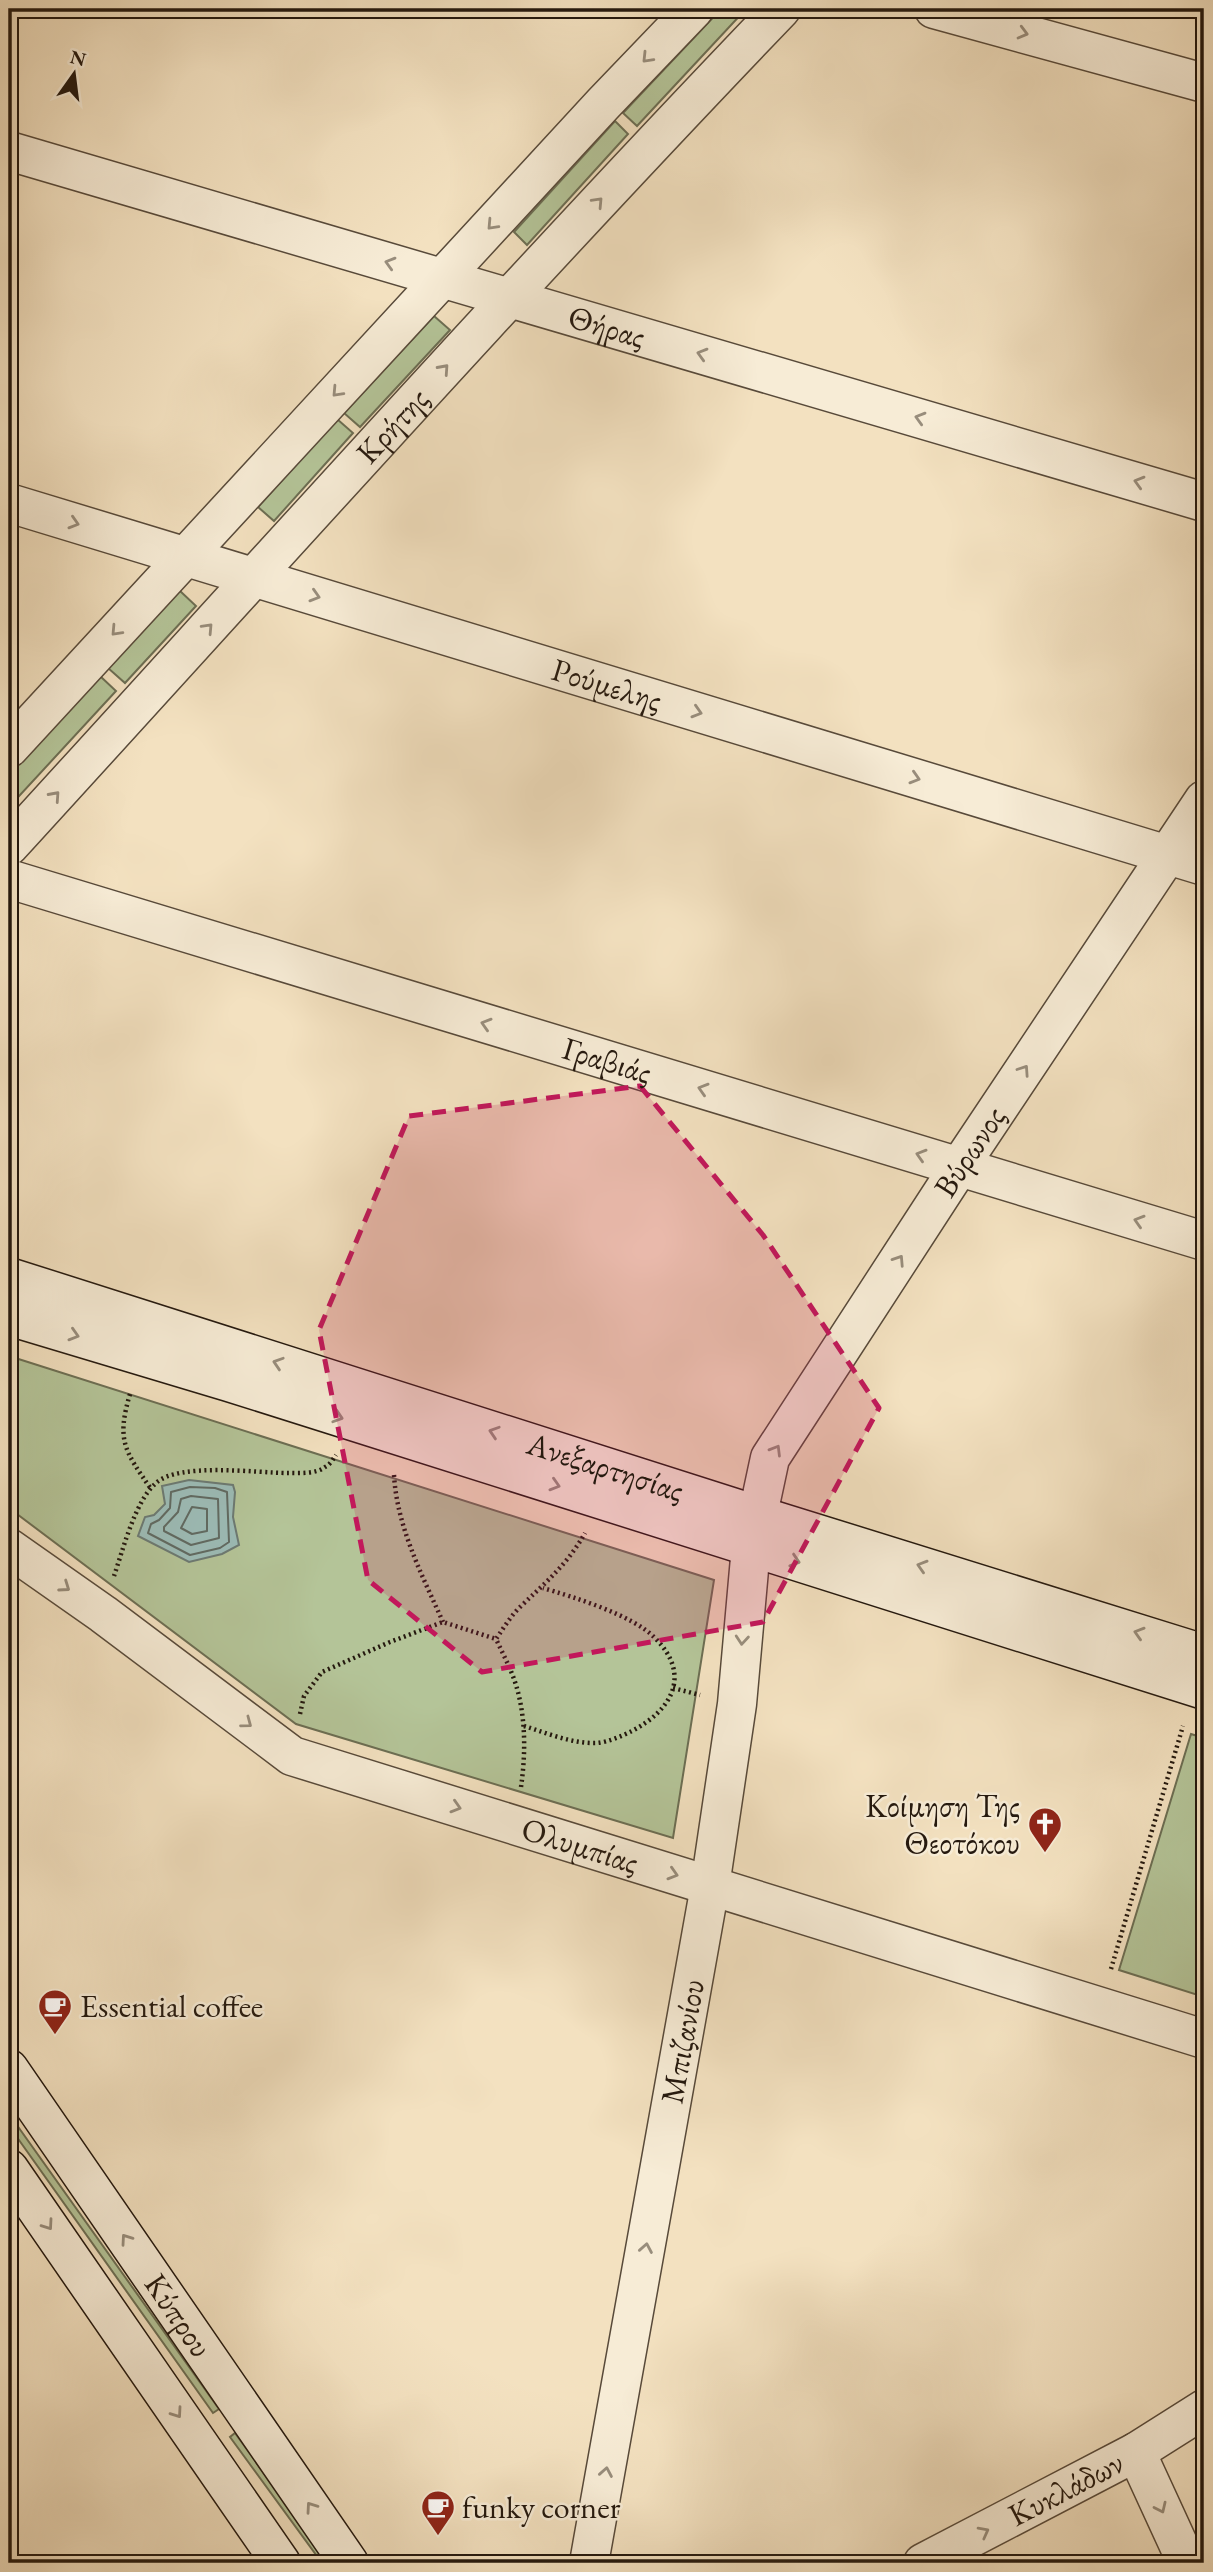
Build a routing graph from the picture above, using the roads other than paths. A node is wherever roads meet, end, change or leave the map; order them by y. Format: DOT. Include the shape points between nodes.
graph roads {
  1 [pos="694,9"];
  2 [pos="781,9"];
  3 [pos="933,9"];
  4 [pos="1204,83"];
  5 [pos="9,151"];
  6 [pos="443,278"];
  7 [pos="509,298"];
  8 [pos="1204,502"];
  9 [pos="9,503"];
  10 [pos="185,556"];
  11 [pos="255,578"];
  12 [pos="9,748"];
  13 [pos="1204,800"];
  14 [pos="9,846"];
  15 [pos="1167,855"];
  16 [pos="1204,866"];
  17 [pos="9,879"];
  18 [pos="959,1167"];
  19 [pos="1204,1241"];
  20 [pos="9,1277"];
  21 [pos="9,1316"];
  22 [pos="754,1531"];
  23 [pos="9,1548"];
  24 [pos="1201,1677"];
  25 [pos="710,1886"];
  26 [pos="1204,2039"];
  27 [pos="9,2069"];
  28 [pos="9,2172"];
  29 [pos="1204,2409"];
  30 [pos="1136,2452"];
  31 [pos="281,2563"];
  32 [pos="349,2563"];
  33 [pos="590,2563"];
  34 [pos="923,2563"];
  35 [pos="1187,2563"];
  1 -- 6 [label="street, Κρήτης, one-way"];
  7 -- 2 [label="street, Κρήτης, one-way"];
  3 -- 4 [label="street, one-way"];
  6 -- 5 [label="street, Θήρας, one-way"];
  6 -- 7 [label="street, Θήρας"];
  6 -- 10 [label="street, Κρήτης, one-way"];
  8 -- 7 [label="street, Θήρας, one-way"];
  11 -- 7 [label="street, Κρήτης, one-way"];
  9 -- 10 [label="street, Ρούμελης, one-way"];
  10 -- 11 [label="street, Ρούμελης"];
  10 -- 12 [label="street, Κρήτης, one-way"];
  14 -- 11 [label="street, Κρήτης, one-way"];
  11 -- 15 [label="street, Ρούμελης, one-way"];
  13 -- 15 [label="street, Βύρωνος"];
  15 -- 16 [label="street, Ρούμελης"];
  18 -- 15 [label="street, Βύρωνος, one-way"];
  18 -- 17 [label="street, Γραβιάς, one-way"];
  19 -- 18 [label="street, Γραβιάς, one-way"];
  22 -- 18 [label="street, Βύρωνος, one-way" via="770,1458"];
  22 -- 20 [label="street, Ανεξαρτησίας, one-way"];
  21 -- 22 [label="street, Ανεξαρτησίας, one-way" via="604,1500"];
  22 -- 24 [label="street, Ανεξαρτησίας"];
  22 -- 25 [label="street, Μπιζανίου, one-way" via="737,1704"];
  23 -- 25 [label="street, Ολυμπίας, one-way" via="292,1756"];
  25 -- 26 [label="street, Ολυμπίας"];
  33 -- 25 [label="street, Μπιζανίου, one-way"];
  32 -- 27 [label="street, Κύπρου, one-way"];
  28 -- 31 [label="street, Κύπρου, one-way"];
  29 -- 30 [label="street, Κυκλάδων"];
  34 -- 30 [label="street, Κυκλάδων, one-way"];
  30 -- 35 [label="street, one-way"];
}
